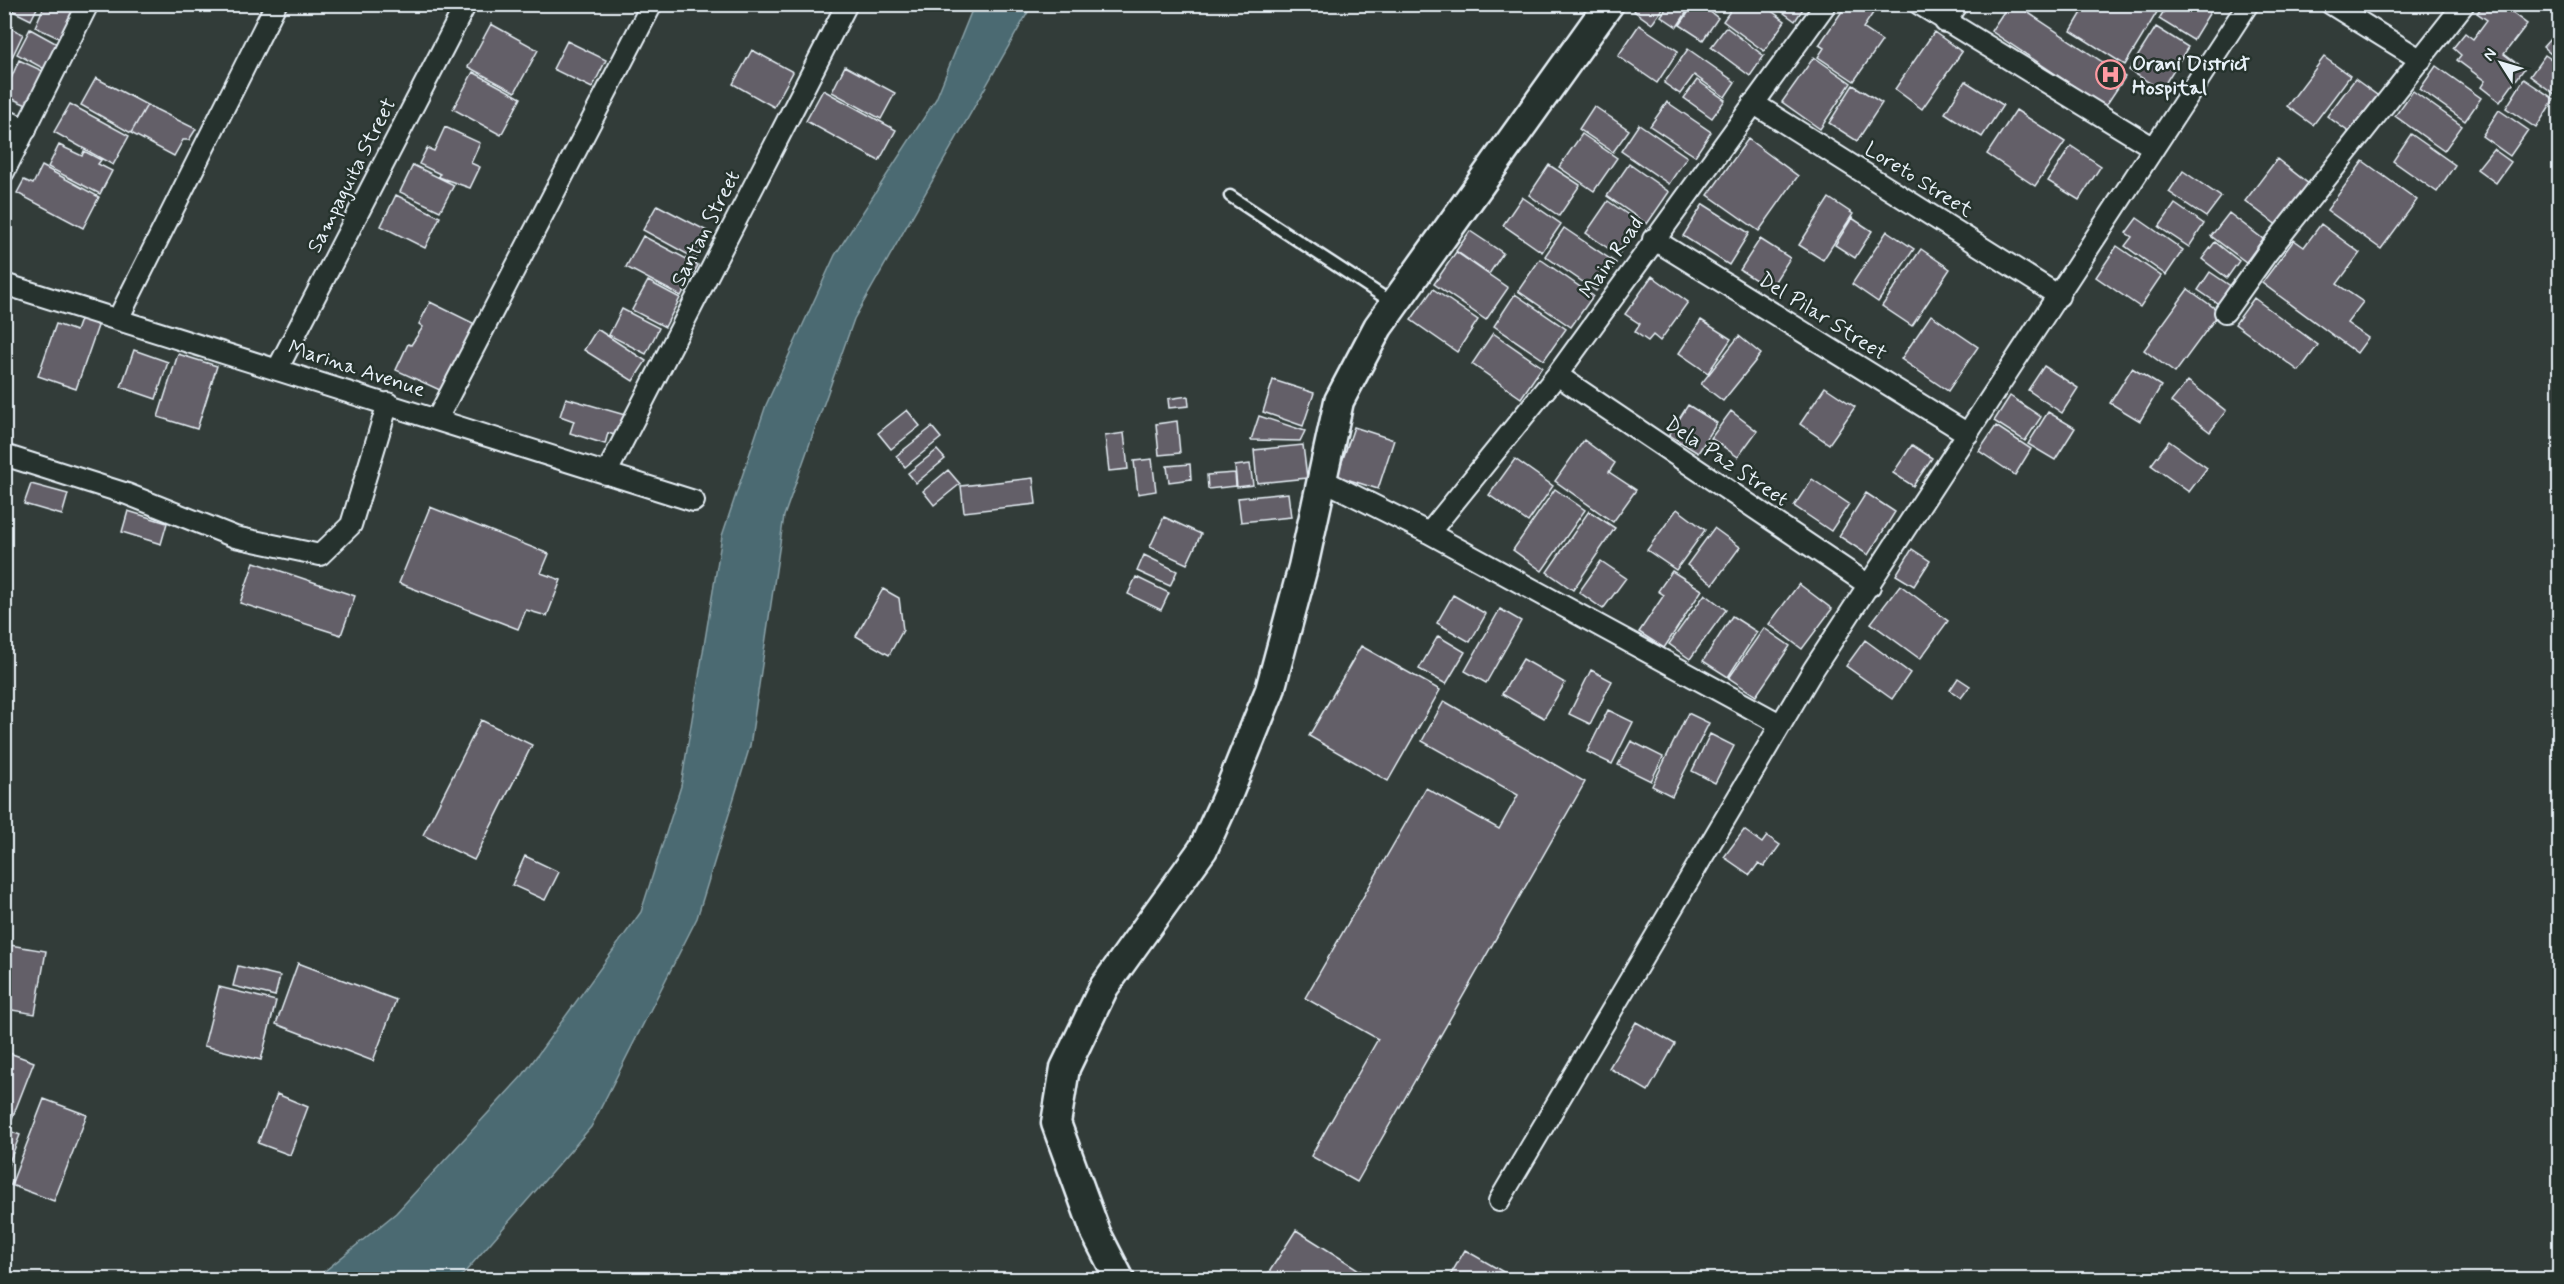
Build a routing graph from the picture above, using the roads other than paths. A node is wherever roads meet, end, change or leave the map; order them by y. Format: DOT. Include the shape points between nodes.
graph roads {
  1 [pos="88,4"];
  2 [pos="276,4"];
  3 [pos="466,4"];
  4 [pos="652,4"];
  5 [pos="847,4"];
  6 [pos="1609,4"];
  7 [pos="1826,4"];
  8 [pos="1918,4"];
  9 [pos="1958,4"];
  10 [pos="2248,4"];
  11 [pos="2331,4"];
  12 [pos="2464,4"];
  13 [pos="1945,22"];
  14 [pos="2421,60"];
  15 [pos="1753,102"];
  16 [pos="4,119"];
  17 [pos="26,130"];
  18 [pos="2154,148"];
  19 [pos="4,172"];
  20 [pos="1230,196"];
  21 [pos="1653,239"];
  22 [pos="4,284"];
  23 [pos="2059,296"];
  24 [pos="1395,303"];
  25 [pos="2225,312"];
  26 [pos="118,319"];
  27 [pos="278,368"];
  28 [pos="1557,375"];
  29 [pos="388,404"];
  30 [pos="437,419"];
  31 [pos="1968,434"];
  32 [pos="4,455"];
  33 [pos="606,474"];
  34 [pos="1323,480"];
  35 [pos="694,501"];
  36 [pos="1429,533"];
  37 [pos="1870,586"];
  38 [pos="1780,724"];
  39 [pos="1500,1201"];
  40 [pos="1120,1280"];
  1 -- 17 [label="street"];
  2 -- 26 [label="street"];
  3 -- 27 [label="street, Sampaguita Street"];
  4 -- 30 [label="street"];
  5 -- 33 [label="street, Santan Street"];
  6 -- 24 [label="street"];
  7 -- 15 [label="street, Main Road"];
  8 -- 13 [label="street"];
  9 -- 13 [label="street"];
  10 -- 18 [label="street"];
  11 -- 14 [label="street"];
  12 -- 14 [label="street"];
  13 -- 18 [label="street"];
  14 -- 25 [label="street"];
  15 -- 21 [label="street, Main Road"];
  15 -- 23 [label="street, Loreto Street"];
  16 -- 17 [label="street"];
  17 -- 19 [label="street"];
  18 -- 23 [label="street"];
  20 -- 24 [label="lane"];
  21 -- 28 [label="street, Main Road"];
  21 -- 31 [label="street, Del Pilar Street"];
  22 -- 26 [label="street, Marina Avenue"];
  23 -- 31 [label="street"];
  24 -- 34 [label="street" via="1378,327 1340,402"];
  26 -- 27 [label="street, Marina Avenue"];
  27 -- 29 [label="street, Marina Avenue"];
  28 -- 36 [label="street, Main Road"];
  28 -- 37 [label="street, Dela Paz Street"];
  29 -- 30 [label="street, Marina Avenue"];
  29 -- 32 [label="street" via="351,525 320,555 235,537 127,494"];
  30 -- 33 [label="street, Marina Avenue"];
  31 -- 37 [label="street"];
  33 -- 35 [label="street, Marina Avenue"];
  34 -- 36 [label="street"];
  34 -- 40 [label="street" via="1270,690 1228,794 1203,849 1104,987 1065,1068 1056,1123 1096,1233"];
  36 -- 38 [label="street"];
  37 -- 38 [label="street"];
  38 -- 39 [label="street"];
}
